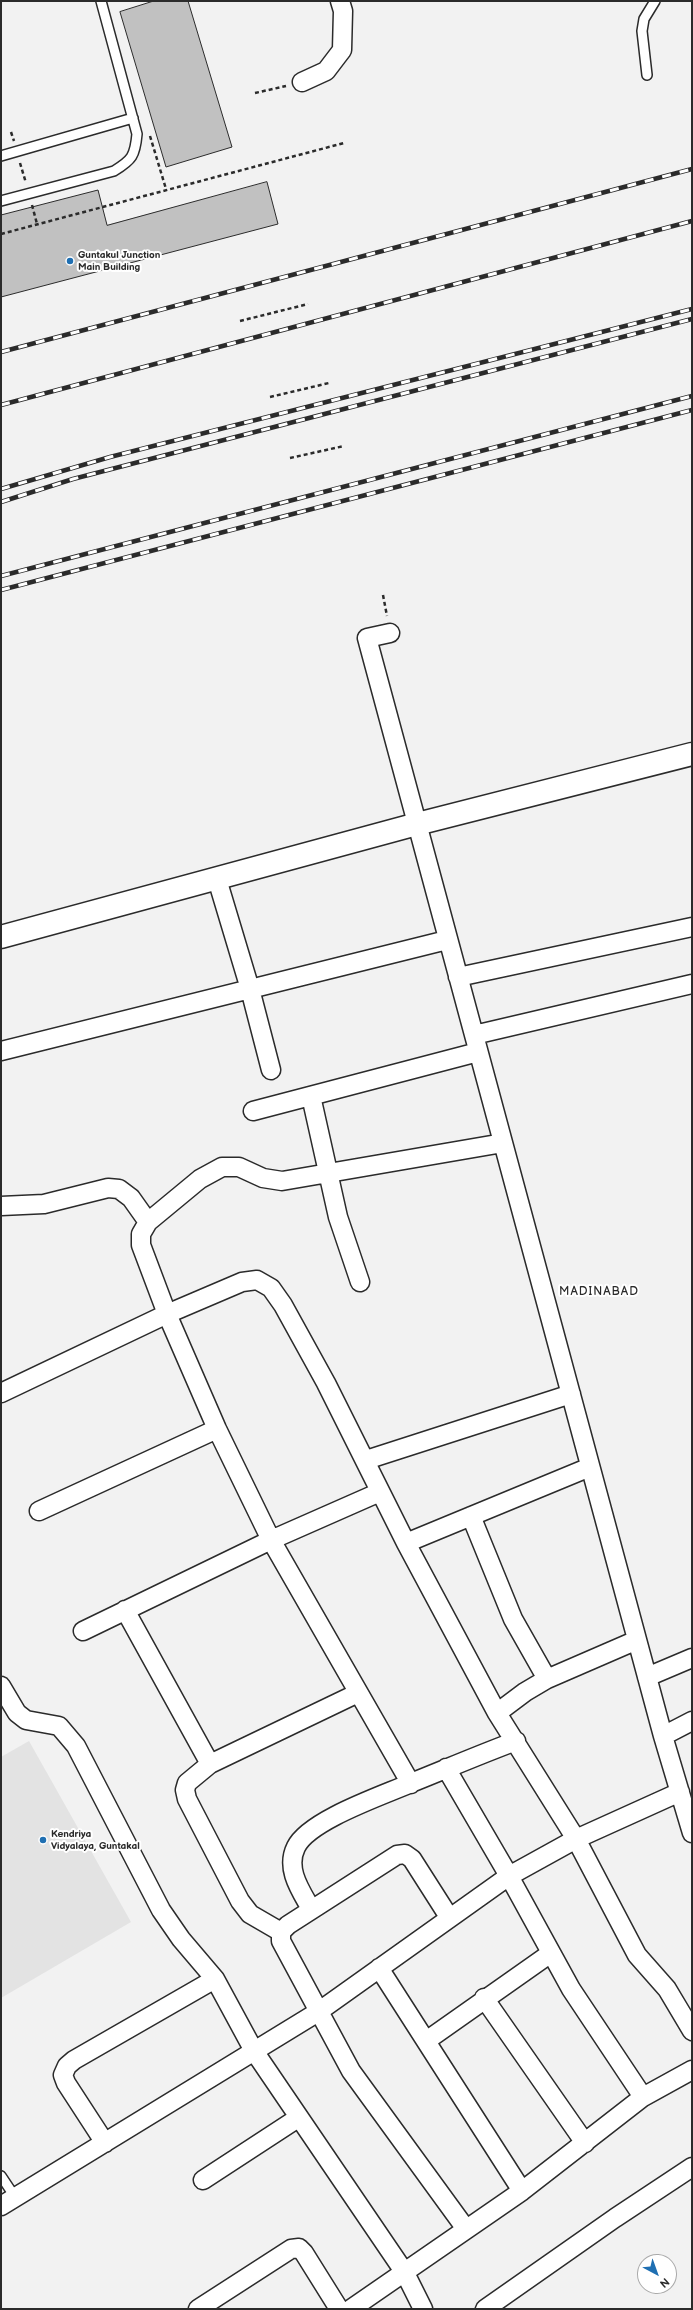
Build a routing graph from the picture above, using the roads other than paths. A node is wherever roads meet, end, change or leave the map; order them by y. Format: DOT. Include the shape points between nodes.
graph roads {
  1 [pos="101,1"];
  2 [pos="340,1"];
  3 [pos="655,1"];
  4 [pos="647,75"];
  5 [pos="302,82"];
  6 [pos="133,118"];
  7 [pos="1,156"];
  8 [pos="1,201"];
  9 [pos="390,633"];
  10 [pos="691,757"];
  11 [pos="417,824"];
  12 [pos="217,879"];
  13 [pos="692,926"];
  14 [pos="1,937"];
  15 [pos="448,940"];
  16 [pos="458,977"];
  17 [pos="692,984"];
  18 [pos="250,988"];
  19 [pos="474,1035"];
  20 [pos="1,1052"];
  21 [pos="478,1052"];
  22 [pos="271,1070"];
  23 [pos="311,1096"];
  24 [pos="253,1111"];
  25 [pos="503,1143"];
  26 [pos="327,1173"];
  27 [pos="1,1206"];
  28 [pos="148,1222"];
  29 [pos="360,1282"];
  30 [pos="167,1314"];
  31 [pos="1,1393"];
  32 [pos="571,1394"];
  33 [pos="217,1429"];
  34 [pos="366,1460"];
  35 [pos="590,1467"];
  36 [pos="380,1492"];
  37 [pos="39,1511"];
  38 [pos="470,1516"];
  39 [pos="271,1540"];
  40 [pos="406,1543"];
  41 [pos="125,1610"];
  42 [pos="83,1631"];
  43 [pos="637,1640"];
  44 [pos="692,1658"];
  45 [pos="647,1677"];
  46 [pos="547,1679"];
  47 [pos="1,1686"];
  48 [pos="358,1693"];
  49 [pos="497,1713"];
  50 [pos="692,1721"];
  51 [pos="663,1736"];
  52 [pos="516,1741"];
  53 [pos="210,1764"];
  54 [pos="446,1768"];
  55 [pos="411,1784"];
  56 [pos="680,1792"];
  57 [pos="691,1825"];
  58 [pos="576,1839"];
  59 [pos="509,1876"];
  60 [pos="311,1910"];
  61 [pos="449,1917"];
  62 [pos="281,1932"];
  63 [pos="551,1953"];
  64 [pos="379,1968"];
  65 [pos="215,1979"];
  66 [pos="484,1998"];
  67 [pos="318,2012"];
  68 [pos="692,2031"];
  69 [pos="426,2041"];
  70 [pos="254,2051"];
  71 [pos="692,2070"];
  72 [pos="643,2098"];
  73 [pos="298,2118"];
  74 [pos="104,2143"];
  75 [pos="584,2143"];
  76 [pos="692,2167"];
  77 [pos="1,2176"];
  78 [pos="203,2180"];
  79 [pos="522,2191"];
  80 [pos="8,2201"];
  81 [pos="466,2229"];
  82 [pos="405,2273"];
  83 [pos="198,2309"];
  84 [pos="339,2309"];
  85 [pos="351,2309"];
  86 [pos="423,2309"];
  87 [pos="485,2309"];
  1 -- 6 [label="lane"];
  2 -- 5 [label="street" via="343,11 342,50 326,71"];
  3 -- 4 [label="lane" via="644,19 642,31"];
  6 -- 7 [label="lane"];
  6 -- 8 [label="lane" via="137,134 135,151 128,162 114,171"];
  9 -- 11 [label="street" via="367,638"];
  10 -- 11 [label="street"];
  11 -- 12 [label="street"];
  11 -- 15 [label="street"];
  12 -- 14 [label="street"];
  12 -- 18 [label="street"];
  13 -- 16 [label="street"];
  15 -- 16 [label="street"];
  15 -- 18 [label="street"];
  16 -- 19 [label="street"];
  17 -- 19 [label="street"];
  18 -- 20 [label="street"];
  18 -- 22 [label="street"];
  19 -- 21 [label="street"];
  21 -- 23 [label="street"];
  21 -- 25 [label="street"];
  23 -- 24 [label="street"];
  23 -- 26 [label="street"];
  25 -- 26 [label="street"];
  25 -- 32 [label="street"];
  26 -- 28 [label="street" via="282,1181 263,1178 239,1167 222,1167 200,1178"];
  26 -- 29 [label="street" via="338,1217"];
  27 -- 28 [label="street" via="44,1204 108,1188 120,1189 131,1198"];
  28 -- 30 [label="street" via="141,1234 141,1246"];
  30 -- 31 [label="street"];
  30 -- 33 [label="street"];
  30 -- 34 [label="street" via="242,1282 257,1280 271,1288 319,1370"];
  32 -- 34 [label="street"];
  32 -- 35 [label="street"];
  33 -- 37 [label="street"];
  33 -- 39 [label="street"];
  34 -- 36 [label="street"];
  35 -- 38 [label="street"];
  35 -- 43 [label="street"];
  36 -- 39 [label="street"];
  36 -- 40 [label="street"];
  38 -- 40 [label="street"];
  38 -- 46 [label="street" via="513,1619"];
  39 -- 41 [label="street"];
  39 -- 48 [label="street"];
  40 -- 49 [label="street"];
  41 -- 42 [label="street"];
  41 -- 53 [label="street"];
  43 -- 45 [label="street"];
  43 -- 46 [label="street"];
  44 -- 45 [label="street"];
  45 -- 51 [label="street"];
  46 -- 49 [label="street"];
  47 -- 65 [label="street" via="17,1713 26,1720 59,1726 67,1733 161,1910 181,1939"];
  48 -- 53 [label="street"];
  48 -- 55 [label="street"];
  49 -- 52 [label="street"];
  50 -- 51 [label="street"];
  51 -- 56 [label="street"];
  52 -- 54 [label="street"];
  52 -- 58 [label="street"];
  53 -- 62 [label="street" via="187,1783 187,1799 240,1901 250,1914"];
  54 -- 55 [label="street"];
  54 -- 59 [label="street"];
  55 -- 60 [label="street" via="364,1802 306,1835 296,1847 292,1866 296,1881"];
  56 -- 57 [label="street"];
  56 -- 58 [label="street"];
  58 -- 59 [label="street"];
  58 -- 68 [label="street" via="637,1955 667,1989"];
  59 -- 61 [label="street"];
  59 -- 63 [label="street"];
  60 -- 61 [label="street" via="396,1855 405,1854 412,1859"];
  60 -- 62 [label="street"];
  61 -- 64 [label="street"];
  62 -- 67 [label="street" via="281,1941"];
  63 -- 66 [label="street"];
  63 -- 72 [label="street" via="571,1989"];
  64 -- 67 [label="street"];
  64 -- 69 [label="street"];
  65 -- 70 [label="street"];
  65 -- 74 [label="street" via="147,2016 67,2066 64,2074 66,2083"];
  66 -- 69 [label="street"];
  66 -- 75 [label="street"];
  67 -- 70 [label="street"];
  67 -- 81 [label="street" via="351,2071"];
  69 -- 79 [label="street"];
  70 -- 73 [label="street"];
  70 -- 74 [label="street"];
  71 -- 72 [label="street"];
  72 -- 75 [label="street"];
  73 -- 78 [label="street"];
  73 -- 82 [label="street"];
  74 -- 80 [label="street"];
  75 -- 79 [label="street"];
  76 -- 87 [label="street"];
  77 -- 80 [label="lane"];
  79 -- 81 [label="street"];
  81 -- 82 [label="street"];
  82 -- 85 [label="street"];
  82 -- 86 [label="street"];
  83 -- 84 [label="street" via="291,2250 299,2248"];
}
